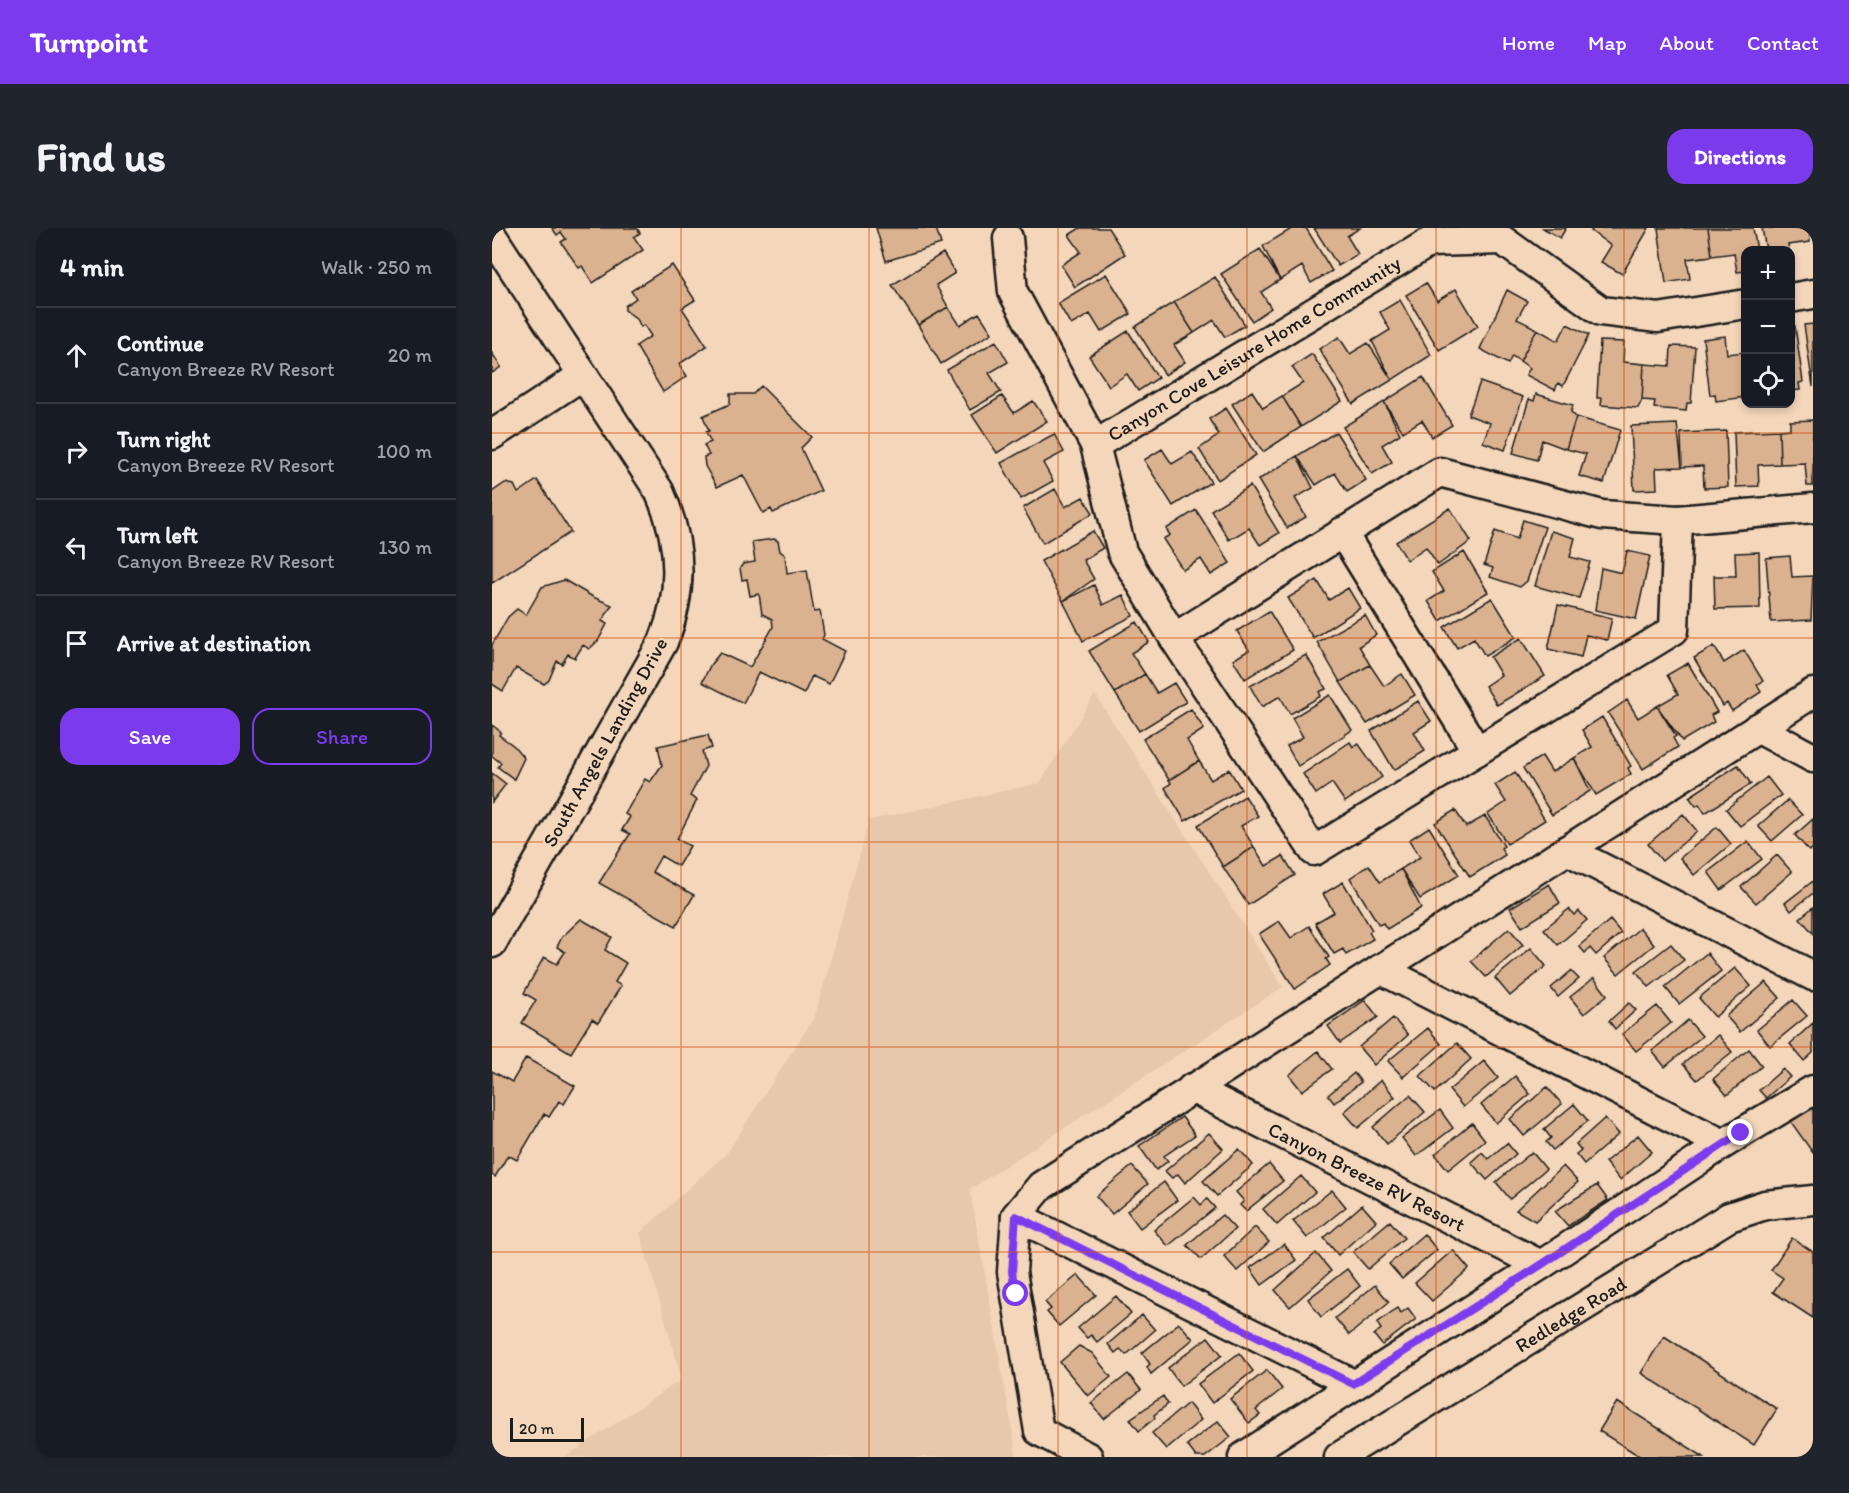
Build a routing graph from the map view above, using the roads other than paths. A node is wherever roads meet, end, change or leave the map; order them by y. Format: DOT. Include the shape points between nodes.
graph roads {
  1 [pos="492,236"];
  2 [pos="1008,238"];
  3 [pos="1813,294"];
  4 [pos="1795,297"];
  5 [pos="1741,305"];
  6 [pos="583,375"];
  7 [pos="492,435"];
  8 [pos="1095,445"];
  9 [pos="1813,508"];
  10 [pos="1678,520"];
  11 [pos="1342,532"];
  12 [pos="1174,638"];
  13 [pos="1813,693"];
  14 [pos="1757,728"];
  15 [pos="1477,751"];
  16 [pos="1813,758"];
  17 [pos="1567,850"];
  18 [pos="492,943"];
  19 [pos="1380,969"];
  20 [pos="1813,976"];
  21 [pos="1192,1088"];
  22 [pos="1813,1090"];
  23 [pos="1723,1144"];
  24 [pos="1813,1200"];
  25 [pos="1016,1216"];
  26 [pos="1541,1265"];
  27 [pos="1353,1384"];
  28 [pos="1088,1457"];
  29 [pos="1243,1457"];
  30 [pos="1339,1457"];
  1 -- 6 [label="street, South Angels Landing Drive"];
  2 -- 8 [label="street, Canyon Cove Leisure Home Community" via="1013,292"];
  3 -- 4 [label="street"];
  5 -- 8 [label="street, Canyon Cove Leisure Home Community" via="1658,318 1601,311 1502,240 1430,242"];
  6 -- 7 [label="street"];
  6 -- 18 [label="street, South Angels Landing Drive" via="665,504 677,545 676,602 657,655"];
  8 -- 12 [label="street, Canyon Cove Leisure Home Community" via="1122,552"];
  9 -- 10 [label="street"];
  10 -- 11 [label="street" via="1602,516 1440,471"];
  10 -- 15 [label="street, Canyon Cove Leisure Home Community" via="1674,630"];
  11 -- 12 [label="street"];
  11 -- 15 [label="street"];
  12 -- 15 [label="street, Canyon Cove Leisure Home Community" via="1314,851"];
  13 -- 14 [label="street"];
  14 -- 16 [label="street"];
  14 -- 17 [label="street"];
  17 -- 19 [label="street"];
  17 -- 20 [label="street"];
  19 -- 21 [label="street"];
  19 -- 23 [label="street"];
  21 -- 25 [label="street" via="1041,1186"];
  21 -- 26 [label="street, Canyon Breeze RV Resort"];
  22 -- 23 [label="street"];
  23 -- 26 [label="street"];
  24 -- 30 [label="street, Redledge Road" via="1765,1205 1729,1217"];
  25 -- 27 [label="street"];
  25 -- 28 [label="street" via="1012,1272 1039,1431"];
  26 -- 27 [label="street"];
  27 -- 29 [label="street"];
}
